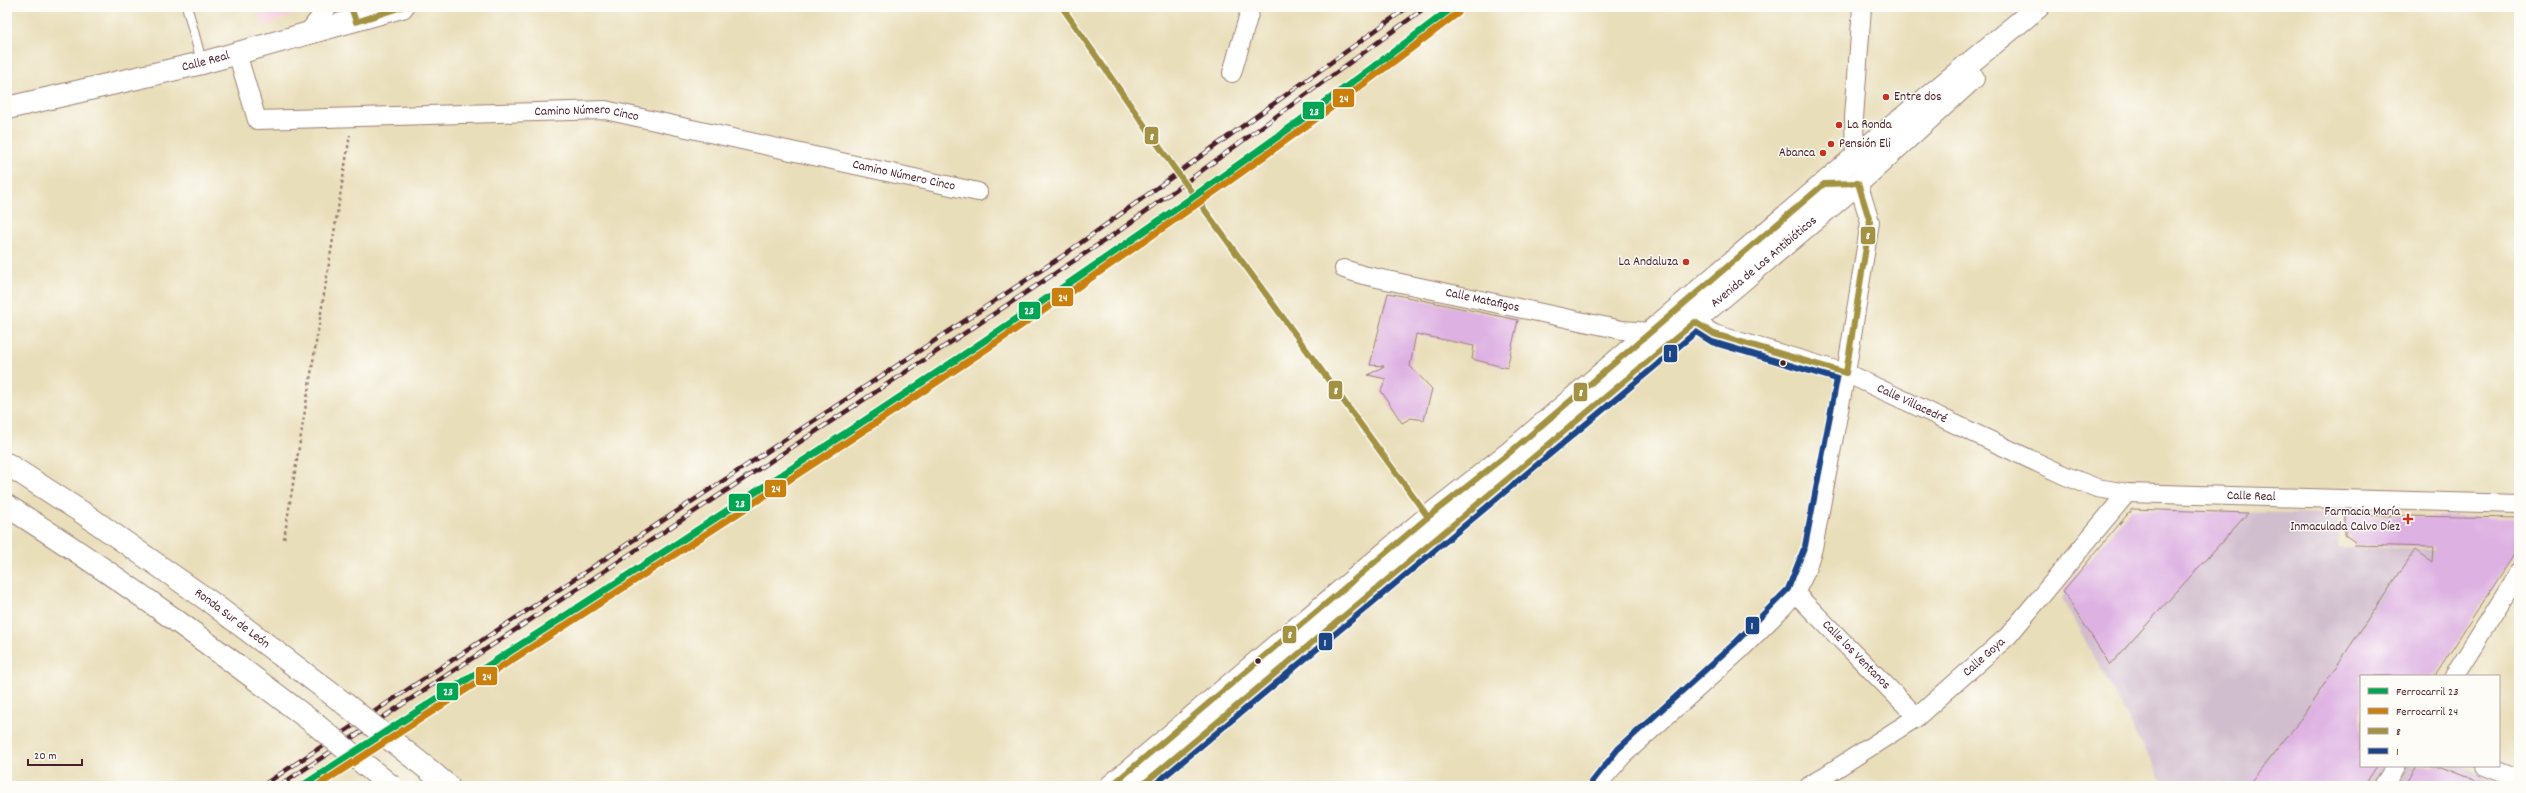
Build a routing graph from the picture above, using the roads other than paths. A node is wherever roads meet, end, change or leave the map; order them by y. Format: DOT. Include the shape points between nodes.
graph roads {
  1 [pos="187,7"];
  2 [pos="328,7"];
  3 [pos="1251,7"];
  4 [pos="1862,7"];
  5 [pos="2038,7"];
  6 [pos="2048,7"];
  7 [pos="389,9"];
  8 [pos="354,14"];
  9 [pos="307,34"];
  10 [pos="237,53"];
  11 [pos="202,63"];
  12 [pos="1232,73"];
  13 [pos="7,108"];
  14 [pos="1855,157"];
  15 [pos="1858,183"];
  16 [pos="1824,184"];
  17 [pos="978,192"];
  18 [pos="1787,215"];
  19 [pos="1344,269"];
  20 [pos="1695,322"];
  21 [pos="1622,330"];
  22 [pos="1651,332"];
  23 [pos="1624,356"];
  24 [pos="1846,373"];
  25 [pos="7,464"];
  26 [pos="2127,493"];
  27 [pos="1478,503"];
  28 [pos="2519,504"];
  29 [pos="7,506"];
  30 [pos="1428,517"];
  31 [pos="2519,574"];
  32 [pos="1794,593"];
  33 [pos="1298,653"];
  34 [pos="2455,675"];
  35 [pos="1917,717"];
  36 [pos="1179,728"];
  37 [pos="2395,767"];
  38 [pos="2488,767"];
  39 [pos="2519,779"];
  40 [pos="390,786"];
  41 [pos="448,786"];
  42 [pos="1111,786"];
  43 [pos="1126,786"];
  44 [pos="1141,786"];
  45 [pos="1599,786"];
  46 [pos="1809,786"];
  47 [pos="2383,786"];
  1 -- 11 [label="lane"];
  2 -- 9 [label="street"];
  3 -- 12 [label="street"];
  4 -- 14 [label="street" via="1854,118"];
  5 -- 14 [label="main road, Avenida de Los Antibióticos"];
  6 -- 15 [label="main road, Avenida de Los Antibióticos"];
  7 -- 8 [label="main road, Calle Real"];
  8 -- 9 [label="main road, Calle Real"];
  9 -- 10 [label="main road, Calle Real"];
  10 -- 11 [label="main road, Calle Real"];
  10 -- 17 [label="street, Camino Número Cinco" via="257,120 604,110"];
  11 -- 13 [label="main road, Calle Real"];
  14 -- 15 [label="main road"];
  14 -- 16 [label="main road, Avenida de Los Antibióticos"];
  15 -- 16 [label="main road"];
  15 -- 20 [label="main road, Avenida de Los Antibióticos"];
  15 -- 24 [label="street" via="1870,222"];
  16 -- 18 [label="main road, Avenida de Los Antibióticos"];
  18 -- 20 [label="main road" via="1764,248 1696,306"];
  18 -- 22 [label="main road, Avenida de Los Antibióticos"];
  19 -- 21 [label="street, Calle Matafigos"];
  20 -- 22 [label="main road" via="1668,331"];
  20 -- 24 [label="street, Calle Villacedré" via="1714,334"];
  20 -- 27 [label="main road, Avenida de Los Antibióticos"];
  21 -- 22 [label="street, Calle Matafigos"];
  21 -- 23 [label="street"];
  22 -- 23 [label="main road, Avenida de Los Antibióticos"];
  23 -- 30 [label="main road, Avenida de Los Antibióticos" via="1508,454"];
  24 -- 26 [label="street, Calle Villacedré" via="2066,476 2097,488"];
  24 -- 32 [label="street" via="1813,548 1805,573"];
  25 -- 41 [label="main road, Ronda Sur de León, bridge" via="83,513 209,601"];
  26 -- 28 [label="street, Calle Real"];
  26 -- 35 [label="street, Calle Goya" via="2008,636"];
  27 -- 30 [label="main road" via="1450,516"];
  27 -- 33 [label="main road, Avenida de Los Antibióticos"];
  29 -- 40 [label="main road, bridge" via="66,543 194,632 315,724"];
  30 -- 33 [label="main road" via="1423,536 1325,619"];
  30 -- 36 [label="main road, Avenida de Los Antibióticos"];
  31 -- 34 [label="street"];
  32 -- 35 [label="street, Calle los Ventanos"];
  32 -- 45 [label="street" via="1762,630 1623,755"];
  33 -- 44 [label="main road, Avenida de Los Antibióticos"];
  35 -- 46 [label="street, Calle Goya"];
  36 -- 42 [label="main road, Avenida de Los Antibióticos"];
  36 -- 43 [label="main road" via="1151,765"];
  37 -- 47 [label="street"];
  38 -- 39 [label="street"];
}
